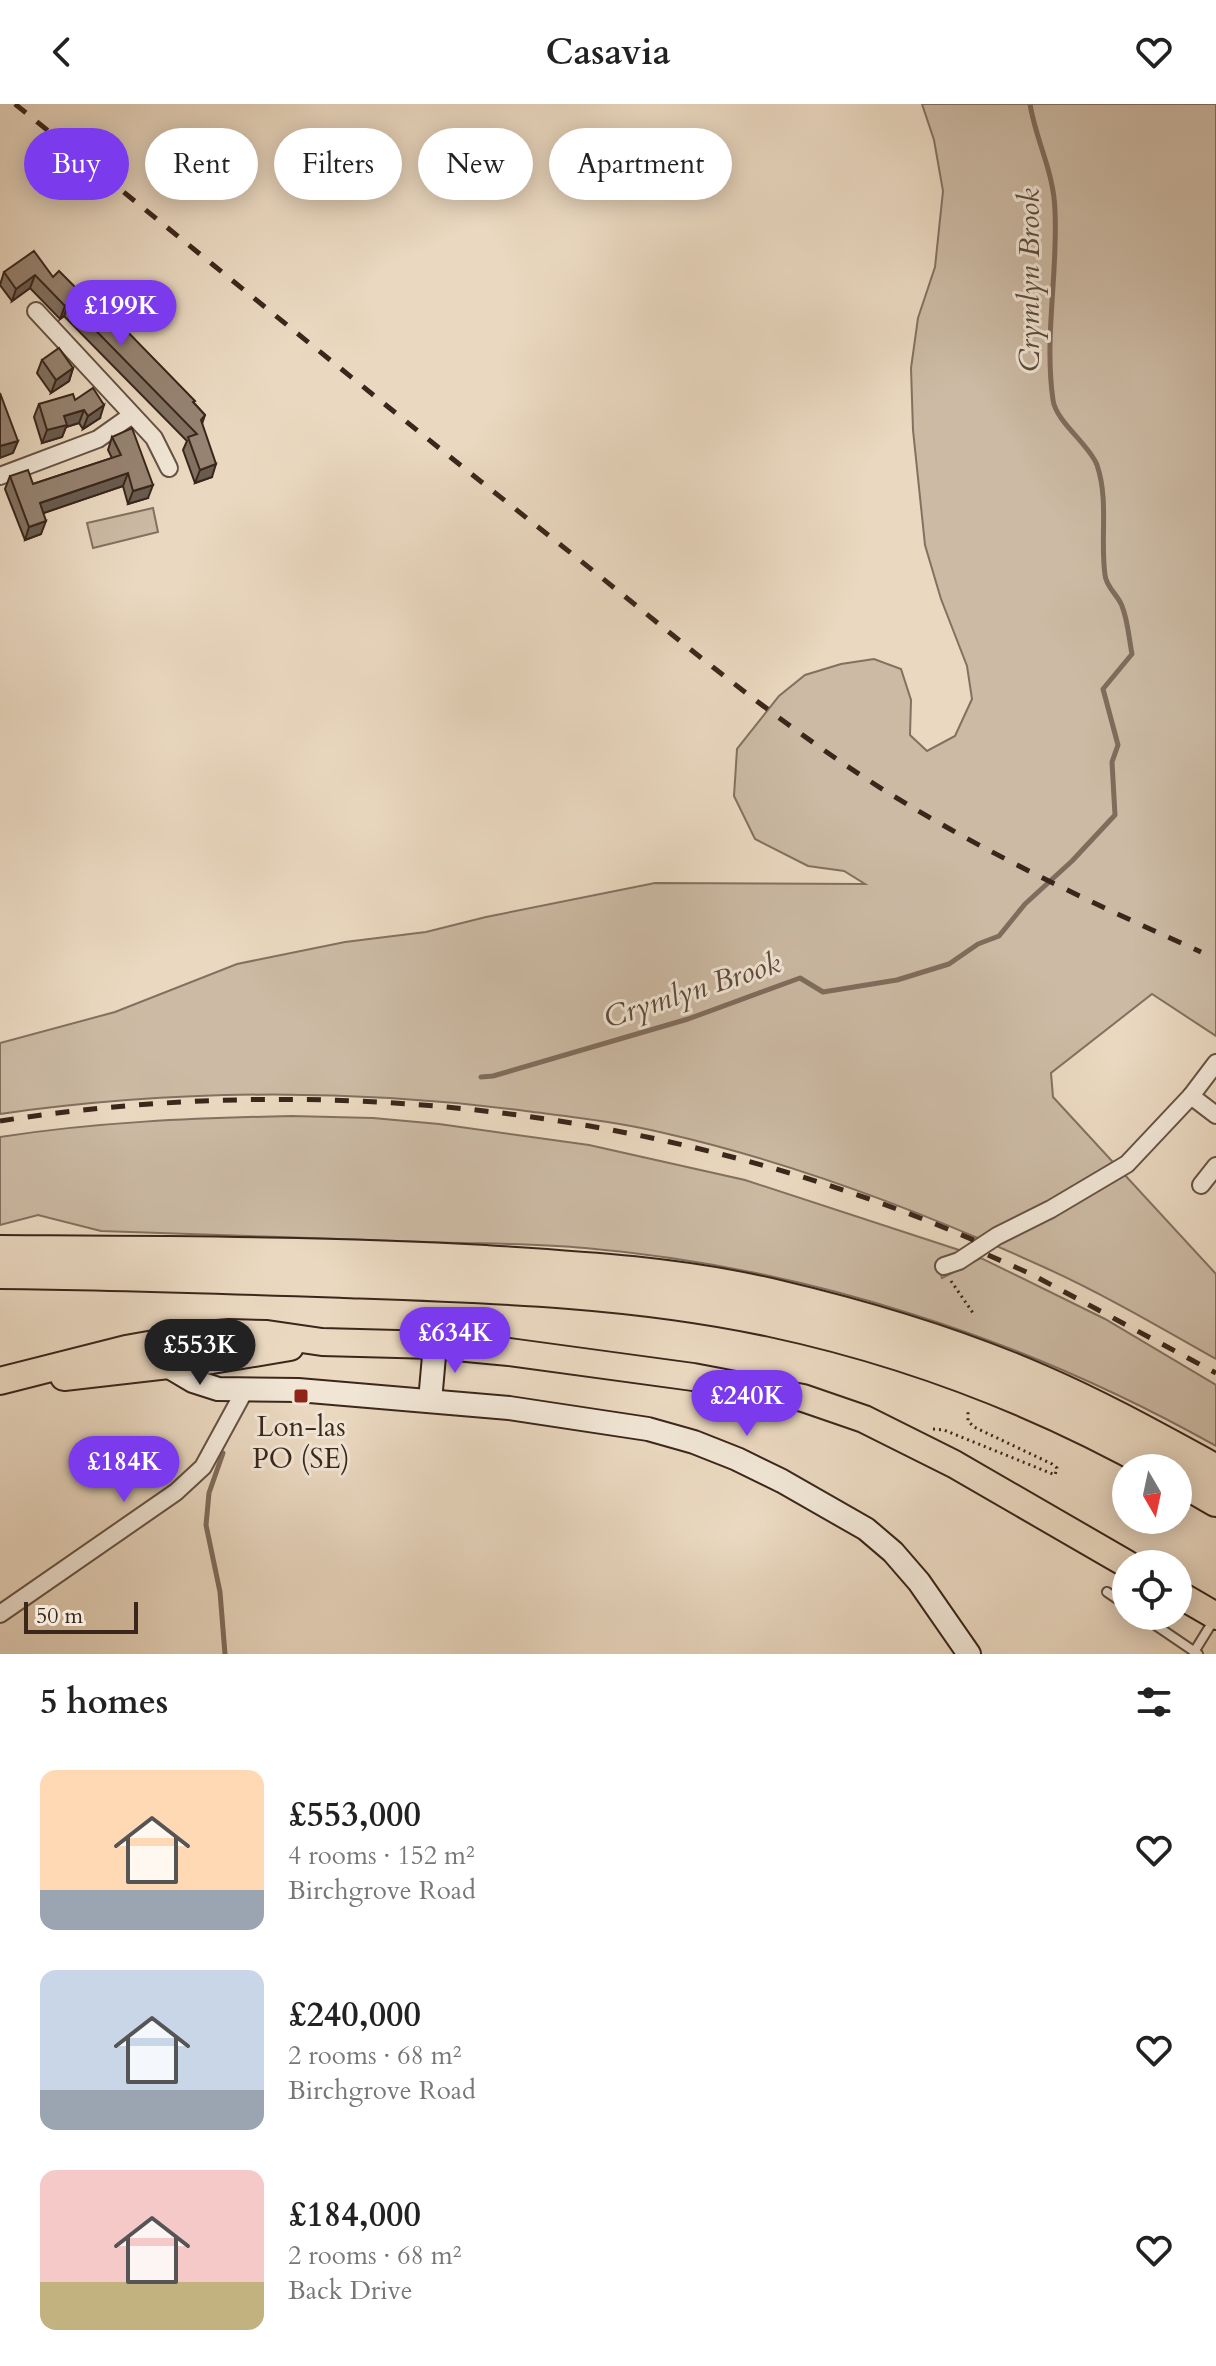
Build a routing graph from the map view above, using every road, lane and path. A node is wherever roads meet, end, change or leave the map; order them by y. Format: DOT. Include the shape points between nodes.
graph roads {
  1 [pos="36,311"];
  2 [pos="132,415"];
  3 [pos="169,468"];
  4 [pos="0,476"];
  5 [pos="1216,1063"];
  6 [pos="1191,1096"];
  7 [pos="1216,1115"];
  8 [pos="1216,1166"];
  9 [pos="1201,1185"];
  10 [pos="0,1251"];
  11 [pos="944,1266"];
  12 [pos="0,1273"];
  13 [pos="973,1313"];
  14 [pos="322,1342"];
  15 [pos="435,1345"];
  16 [pos="170,1353"];
  17 [pos="212,1360"];
  18 [pos="0,1381"];
  19 [pos="245,1390"];
  20 [pos="430,1401"];
  21 [pos="1133,1454"];
  22 [pos="1216,1470"];
  23 [pos="1192,1487"];
  24 [pos="1216,1501"];
  25 [pos="1112,1555"];
  26 [pos="1107,1592"];
  27 [pos="1112,1595"];
  28 [pos="1192,1602"];
  29 [pos="0,1614"];
  30 [pos="1216,1616"];
  31 [pos="1162,1630"];
  32 [pos="1196,1653"];
  33 [pos="969,1654"];
  1 -- 2 [label="street"];
  2 -- 3 [label="street" via="154,438"];
  2 -- 4 [label="street" via="98,439"];
  5 -- 6 [label="street"];
  6 -- 7 [label="street"];
  6 -- 11 [label="street" via="1127,1164"];
  8 -- 9 [label="street"];
  10 -- 22 [label="highway" via="410,1257 599,1269 763,1292 866,1319 1042,1381"];
  11 -- 13 [label="path"];
  12 -- 21 [label="highway" via="508,1289 715,1311 859,1342 940,1369 1033,1405"];
  14 -- 15 [label="main road"];
  14 -- 16 [label="main road" via="229,1333"];
  14 -- 17 [label="main road"];
  15 -- 20 [label="main road"];
  15 -- 25 [label="main road" via="678,1375 803,1398 915,1442"];
  16 -- 17 [label="main road"];
  16 -- 18 [label="main road" via="71,1361"];
  16 -- 19 [label="main road" via="204,1385"];
  17 -- 19 [label="main road" via="218,1372"];
  19 -- 20 [label="main road"];
  19 -- 29 [label="street" via="203,1467 185,1484"];
  20 -- 33 [label="main road" via="617,1423 737,1459 866,1529 919,1582"];
  23 -- 24 [label="highway"];
  26 -- 27 [label="lane"];
  28 -- 30 [label="main road"];
  30 -- 32 [label="lane"];
  31 -- 32 [label="lane"];
}
